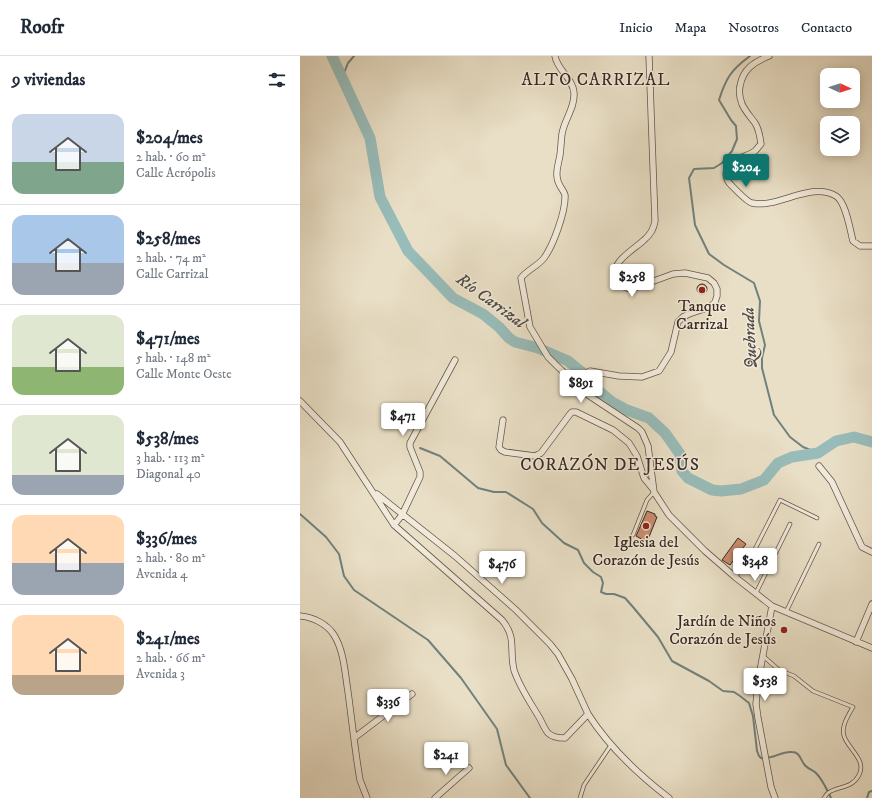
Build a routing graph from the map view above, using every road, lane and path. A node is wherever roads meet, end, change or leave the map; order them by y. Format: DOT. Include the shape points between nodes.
graph roads {
  1 [pos="555,56"];
  2 [pos="649,56"];
  3 [pos="769,56"];
  4 [pos="872,246"];
  5 [pos="455,360"];
  6 [pos="575,383"];
  7 [pos="300,401"];
  8 [pos="503,420"];
  9 [pos="819,466"];
  10 [pos="373,491"];
  11 [pos="654,491"];
  12 [pos="402,515"];
  13 [pos="817,518"];
  14 [pos="790,524"];
  15 [pos="394,525"];
  16 [pos="633,535"];
  17 [pos="819,544"];
  18 [pos="872,552"];
  19 [pos="735,577"];
  20 [pos="756,593"];
  21 [pos="872,604"];
  22 [pos="772,606"];
  23 [pos="786,612"];
  24 [pos="300,616"];
  25 [pos="856,642"];
  26 [pos="872,648"];
  27 [pos="763,656"];
  28 [pos="412,694"];
  29 [pos="588,714"];
  30 [pos="354,738"];
  31 [pos="611,745"];
  32 [pos="469,768"];
  33 [pos="367,798"];
  34 [pos="435,798"];
  35 [pos="580,798"];
  36 [pos="667,798"];
  37 [pos="775,798"];
  38 [pos="824,798"];
  1 -- 6 [label="street" via="574,93 574,100 562,133 557,172 558,184 565,197 556,236 549,249 543,259 520,280 530,327 548,356"];
  2 -- 6 [label="street" via="655,222 646,239 618,262 617,280 622,286 632,289 673,274 698,275 714,283 717,296 710,307 689,314 678,322 671,352 659,371 642,377 590,371"];
  3 -- 4 [label="street" via="746,70 740,90 741,102 755,124 761,144 755,151 733,161 726,173 728,182 751,203 764,204 811,192 829,193 837,197 845,210 853,241 860,246"];
  5 -- 12 [label="street" via="410,443 420,477"];
  6 -- 11 [label="street" via="585,393 642,432 648,446"];
  7 -- 10 [label="street" via="340,442"];
  8 -- 11 [label="street" via="499,447 501,450 535,456 541,453 570,414 576,412 613,430 629,443 637,456 644,478"];
  9 -- 18 [label="street" via="832,482 862,547"];
  10 -- 12 [label="street"];
  10 -- 15 [label="street"];
  11 -- 16 [label="lane"];
  11 -- 19 [label="street" via="669,515"];
  12 -- 15 [label="street"];
  12 -- 29 [label="street" via="456,556 550,644 558,654"];
  13 -- 19 [label="lane" via="780,500 752,555"];
  14 -- 20 [label="lane"];
  15 -- 29 [label="street" via="507,626 511,633 515,671 548,734 565,738"];
  17 -- 23 [label="lane"];
  19 -- 20 [label="street"];
  20 -- 22 [label="street"];
  21 -- 25 [label="street"];
  22 -- 23 [label="street"];
  22 -- 27 [label="street"];
  23 -- 25 [label="street"];
  24 -- 30 [label="street" via="326,626 338,645 344,668"];
  25 -- 26 [label="street"];
  27 -- 37 [label="street" via="758,682 757,711"];
  27 -- 38 [label="lane" via="779,670 794,676 813,691 852,707 845,720 844,736 860,760 859,776 849,785 828,793"];
  28 -- 30 [label="street"];
  29 -- 31 [label="street"];
  30 -- 33 [label="street" via="360,780"];
  31 -- 35 [label="lane" via="584,785"];
  31 -- 36 [label="street"];
  32 -- 34 [label="street"];
}
